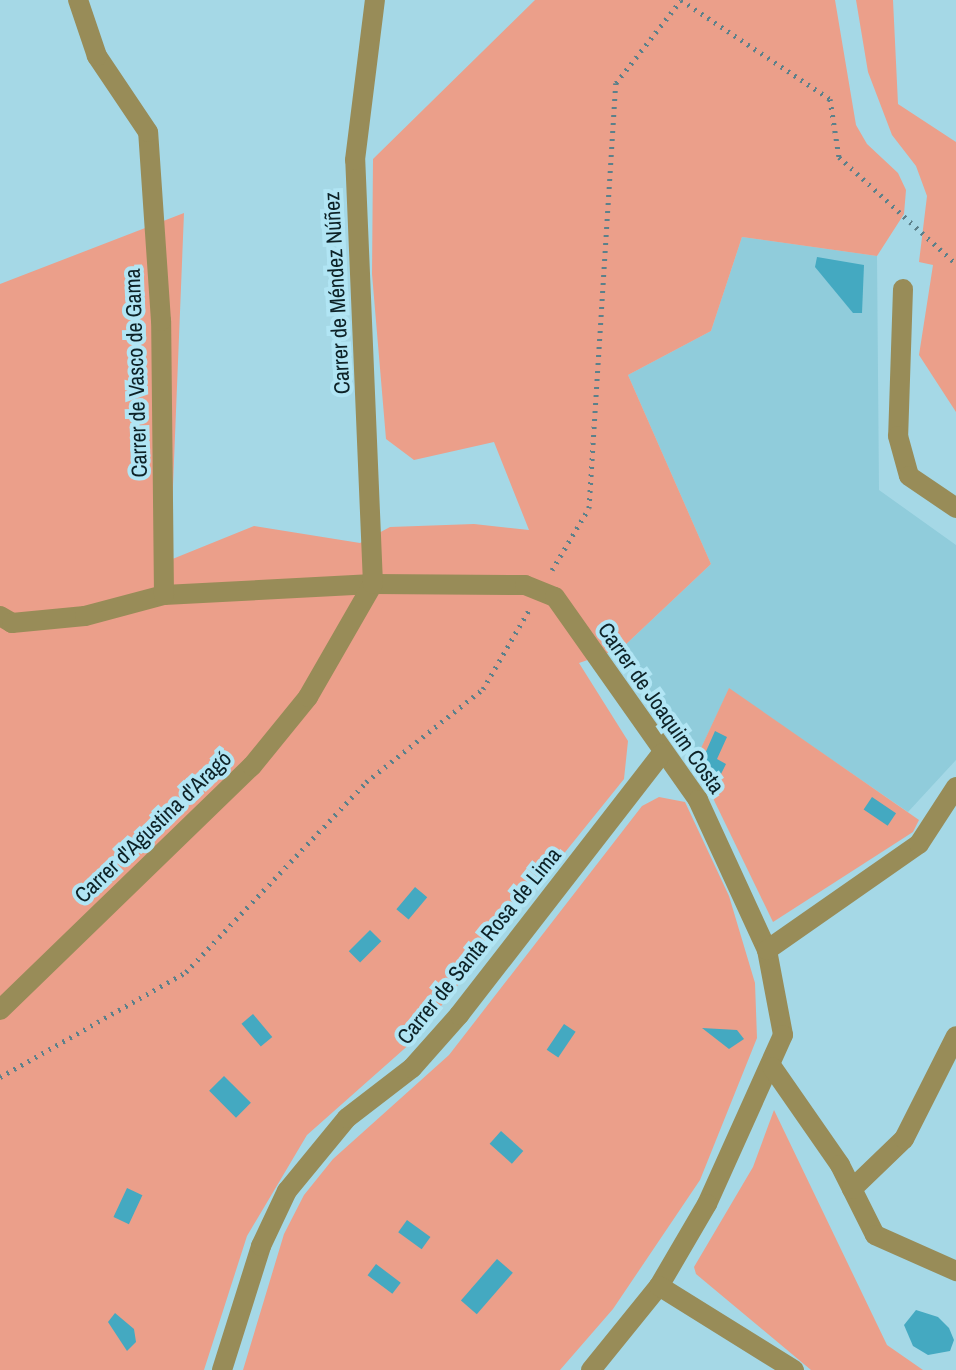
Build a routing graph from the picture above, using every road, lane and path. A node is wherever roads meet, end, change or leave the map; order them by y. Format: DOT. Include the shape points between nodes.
graph roads {
  1 [pos="78,0"];
  2 [pos="375,0"];
  3 [pos="956,264"];
  4 [pos="903,289"];
  5 [pos="956,508"];
  6 [pos="373,584"];
  7 [pos="540,591"];
  8 [pos="164,595"];
  9 [pos="0,616"];
  10 [pos="662,753"];
  11 [pos="956,787"];
  12 [pos="767,950"];
  13 [pos="0,1010"];
  14 [pos="956,1036"];
  15 [pos="772,1067"];
  16 [pos="0,1077"];
  17 [pos="852,1189"];
  18 [pos="956,1271"];
  19 [pos="659,1286"];
  20 [pos="222,1370"];
  21 [pos="591,1370"];
  22 [pos="794,1370"];
  1 -- 8 [label="street, Carrer de Vasco de Gama" via="97,56 148,132 161,321"];
  2 -- 6 [label="street, Carrer de Méndez Núñez" via="355,160"];
  3 -- 7 [label="path" via="839,157 830,99 681,0 616,83 589,508"];
  4 -- 5 [label="street" via="898,436 909,476"];
  6 -- 7 [label="street" via="525,585"];
  6 -- 8 [label="street"];
  6 -- 13 [label="street, Carrer d'Agustina d'Aragó" via="308,697 252,766"];
  7 -- 10 [label="street, Carrer de Joaquim Costa" via="555,597"];
  7 -- 16 [label="path" via="483,689 366,782 186,972"];
  8 -- 9 [label="street" via="85,616 12,623"];
  10 -- 12 [label="street, Carrer de Joaquim Costa" via="698,800"];
  10 -- 20 [label="street, Carrer de Santa Rosa de Lima" via="459,1015 412,1068 347,1118 295,1181 261,1246"];
  11 -- 12 [label="street" via="919,844"];
  12 -- 15 [label="street, Carrer de Joaquim Costa" via="783,1035"];
  14 -- 17 [label="street" via="904,1139"];
  15 -- 17 [label="street"];
  15 -- 19 [label="street, Carrer de Joaquim Costa" via="707,1204"];
  17 -- 18 [label="street" via="875,1235"];
  19 -- 21 [label="street, Carrer de Joaquim Costa"];
  19 -- 22 [label="street"];
}
